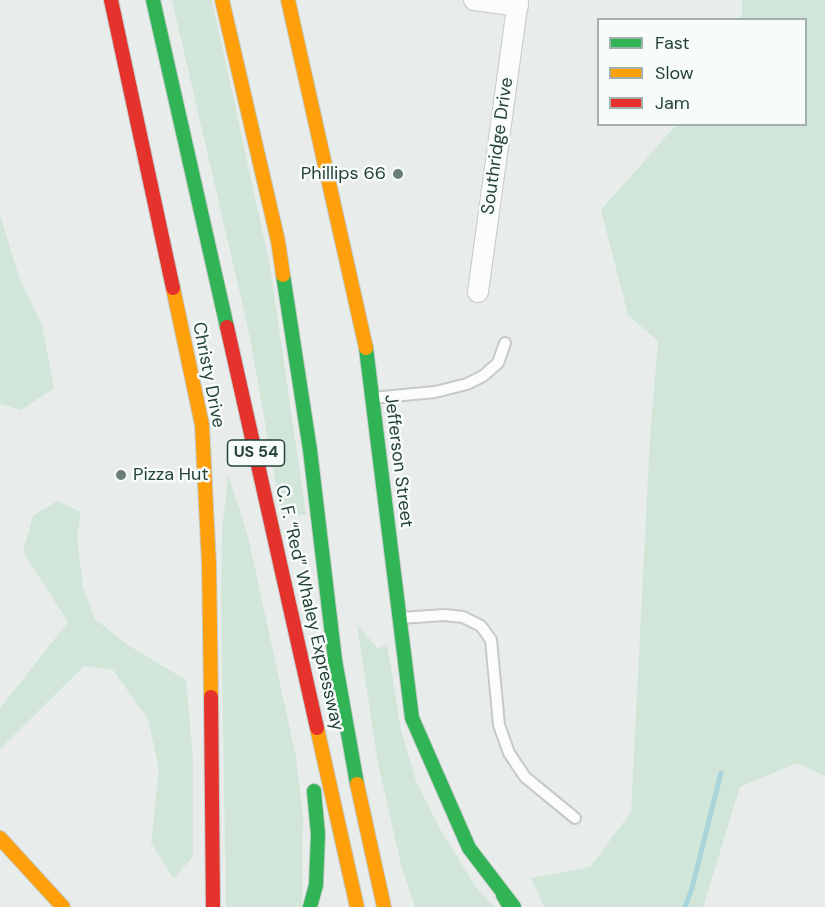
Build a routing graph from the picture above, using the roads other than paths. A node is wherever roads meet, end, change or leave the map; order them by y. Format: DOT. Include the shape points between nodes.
graph roads {
  1 [pos="111,0"];
  2 [pos="153,0"];
  3 [pos="222,0"];
  4 [pos="288,0"];
  5 [pos="474,0"];
  6 [pos="518,3"];
  7 [pos="478,292"];
  8 [pos="505,343"];
  9 [pos="372,398"];
  10 [pos="400,618"];
  11 [pos="304,670"];
  12 [pos="353,763"];
  13 [pos="575,818"];
  14 [pos="0,838"];
  15 [pos="387,857"];
  16 [pos="509,903"];
  17 [pos="63,907"];
  18 [pos="213,907"];
  19 [pos="310,907"];
  20 [pos="357,907"];
  21 [pos="384,907"];
  1 -- 18 [label="main road, Christy Drive" via="202,425"];
  2 -- 11 [label="main road, C. F. “Red” Whaley Expressway / US 54"];
  3 -- 12 [label="main road, C. F. “Red” Whaley Expressway / US 54" via="278,241 310,450 335,660"];
  4 -- 9 [label="main road, Jefferson Street" via="364,333"];
  5 -- 6 [label="street"];
  6 -- 7 [label="street, Southridge Drive"];
  8 -- 9 [label="lane" via="498,363 467,384 435,392"];
  9 -- 10 [label="main road, Jefferson Street"];
  10 -- 13 [label="lane" via="445,615 480,626 491,640 499,725 509,753 525,777"];
  10 -- 16 [label="main road, Jefferson Street" via="412,718 469,848"];
  11 -- 19 [label="main road" via="318,834 316,885"];
  11 -- 20 [label="main road, C. F. “Red” Whaley Expressway / US 54"];
  12 -- 15 [label="main road"];
  12 -- 21 [label="main road, C. F. “Red” Whaley Expressway / US 54"];
  14 -- 17 [label="main road"];
}
